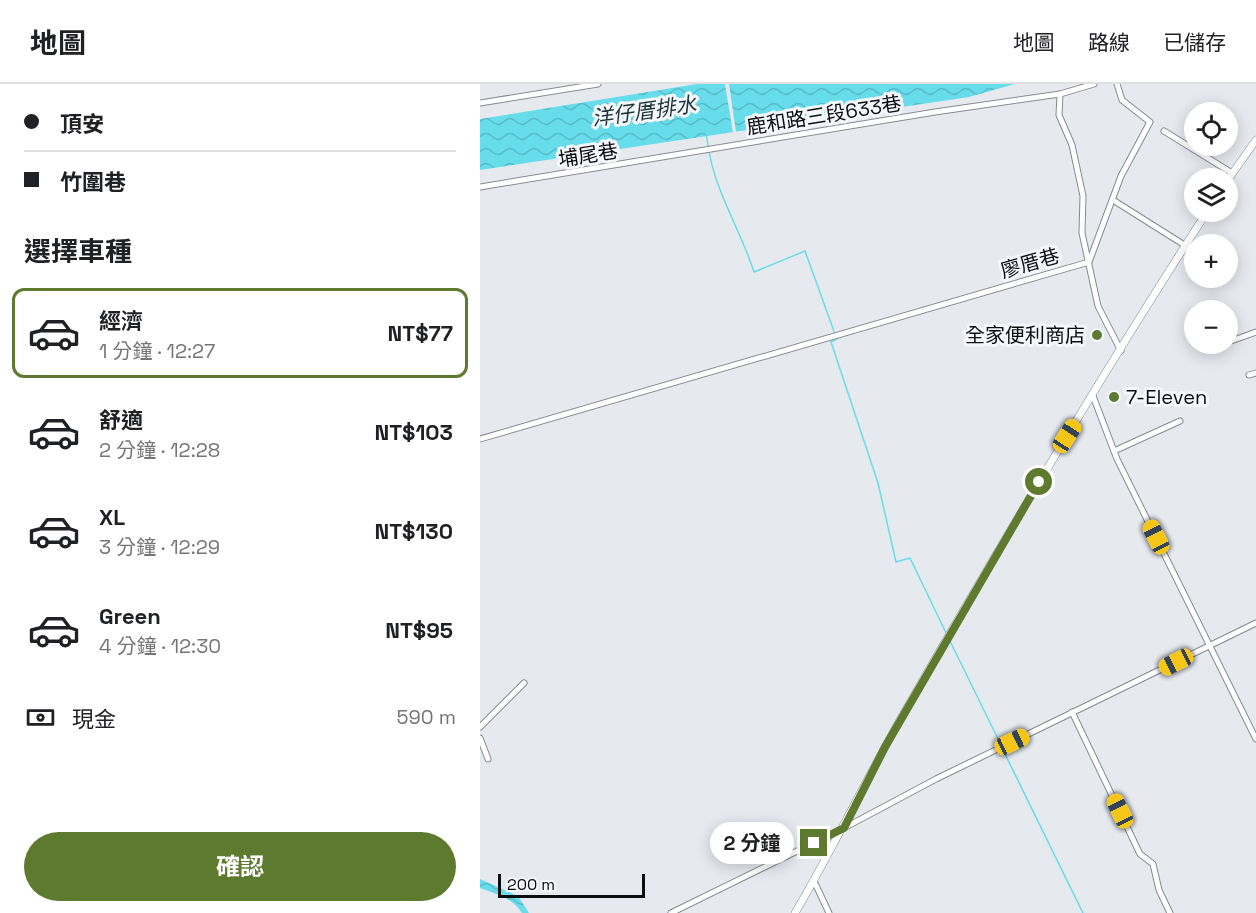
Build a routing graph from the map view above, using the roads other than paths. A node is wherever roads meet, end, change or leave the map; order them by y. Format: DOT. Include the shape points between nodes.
graph roads {
  1 [pos="598,84"];
  2 [pos="1094,84"];
  3 [pos="1117,84"];
  4 [pos="590,85"];
  5 [pos="1060,94"];
  6 [pos="480,103"];
  7 [pos="1164,131"];
  8 [pos="1256,140"];
  9 [pos="700,151"];
  10 [pos="1224,168"];
  11 [pos="1236,168"];
  12 [pos="480,187"];
  13 [pos="1113,200"];
  14 [pos="1184,245"];
  15 [pos="1184,249"];
  16 [pos="1089,261"];
  17 [pos="1256,332"];
  18 [pos="1238,338"];
  19 [pos="1121,351"];
  20 [pos="1256,373"];
  21 [pos="1249,375"];
  22 [pos="1093,396"];
  23 [pos="1180,422"];
  24 [pos="480,439"];
  25 [pos="1114,451"];
  26 [pos="1256,623"];
  27 [pos="1210,645"];
  28 [pos="524,683"];
  29 [pos="1072,712"];
  30 [pos="480,727"];
  31 [pos="480,738"];
  32 [pos="1256,739"];
  33 [pos="488,759"];
  34 [pos="844,828"];
  35 [pos="814,881"];
  36 [pos="670,913"];
  37 [pos="795,913"];
  38 [pos="829,913"];
  39 [pos="1170,913"];
  1 -- 4 [label="street"];
  2 -- 5 [label="street, 鹿和路三段633巷"];
  3 -- 13 [label="street" via="1122,100 1150,122"];
  4 -- 6 [label="street"];
  5 -- 9 [label="street, 鹿和路三段633巷"];
  5 -- 16 [label="street" via="1059,115 1072,145 1083,196 1082,232"];
  7 -- 10 [label="street"];
  8 -- 11 [label="main road"];
  9 -- 12 [label="street, 埔尾巷"];
  13 -- 14 [label="street"];
  13 -- 16 [label="street"];
  15 -- 19 [label="main road"];
  16 -- 19 [label="street" via="1098,306"];
  16 -- 24 [label="street, 廖厝巷"];
  17 -- 18 [label="street"];
  19 -- 22 [label="main road"];
  20 -- 21 [label="street"];
  22 -- 25 [label="street"];
  22 -- 34 [label="main road" via="1011,526 875,764"];
  23 -- 25 [label="street"];
  25 -- 27 [label="street"];
  26 -- 27 [label="street"];
  27 -- 29 [label="street"];
  27 -- 32 [label="street"];
  28 -- 30 [label="street"];
  29 -- 34 [label="street"];
  29 -- 39 [label="street" via="1140,854 1153,864"];
  31 -- 33 [label="street"];
  34 -- 35 [label="main road"];
  34 -- 36 [label="street"];
  35 -- 37 [label="main road"];
  35 -- 38 [label="street"];
}
